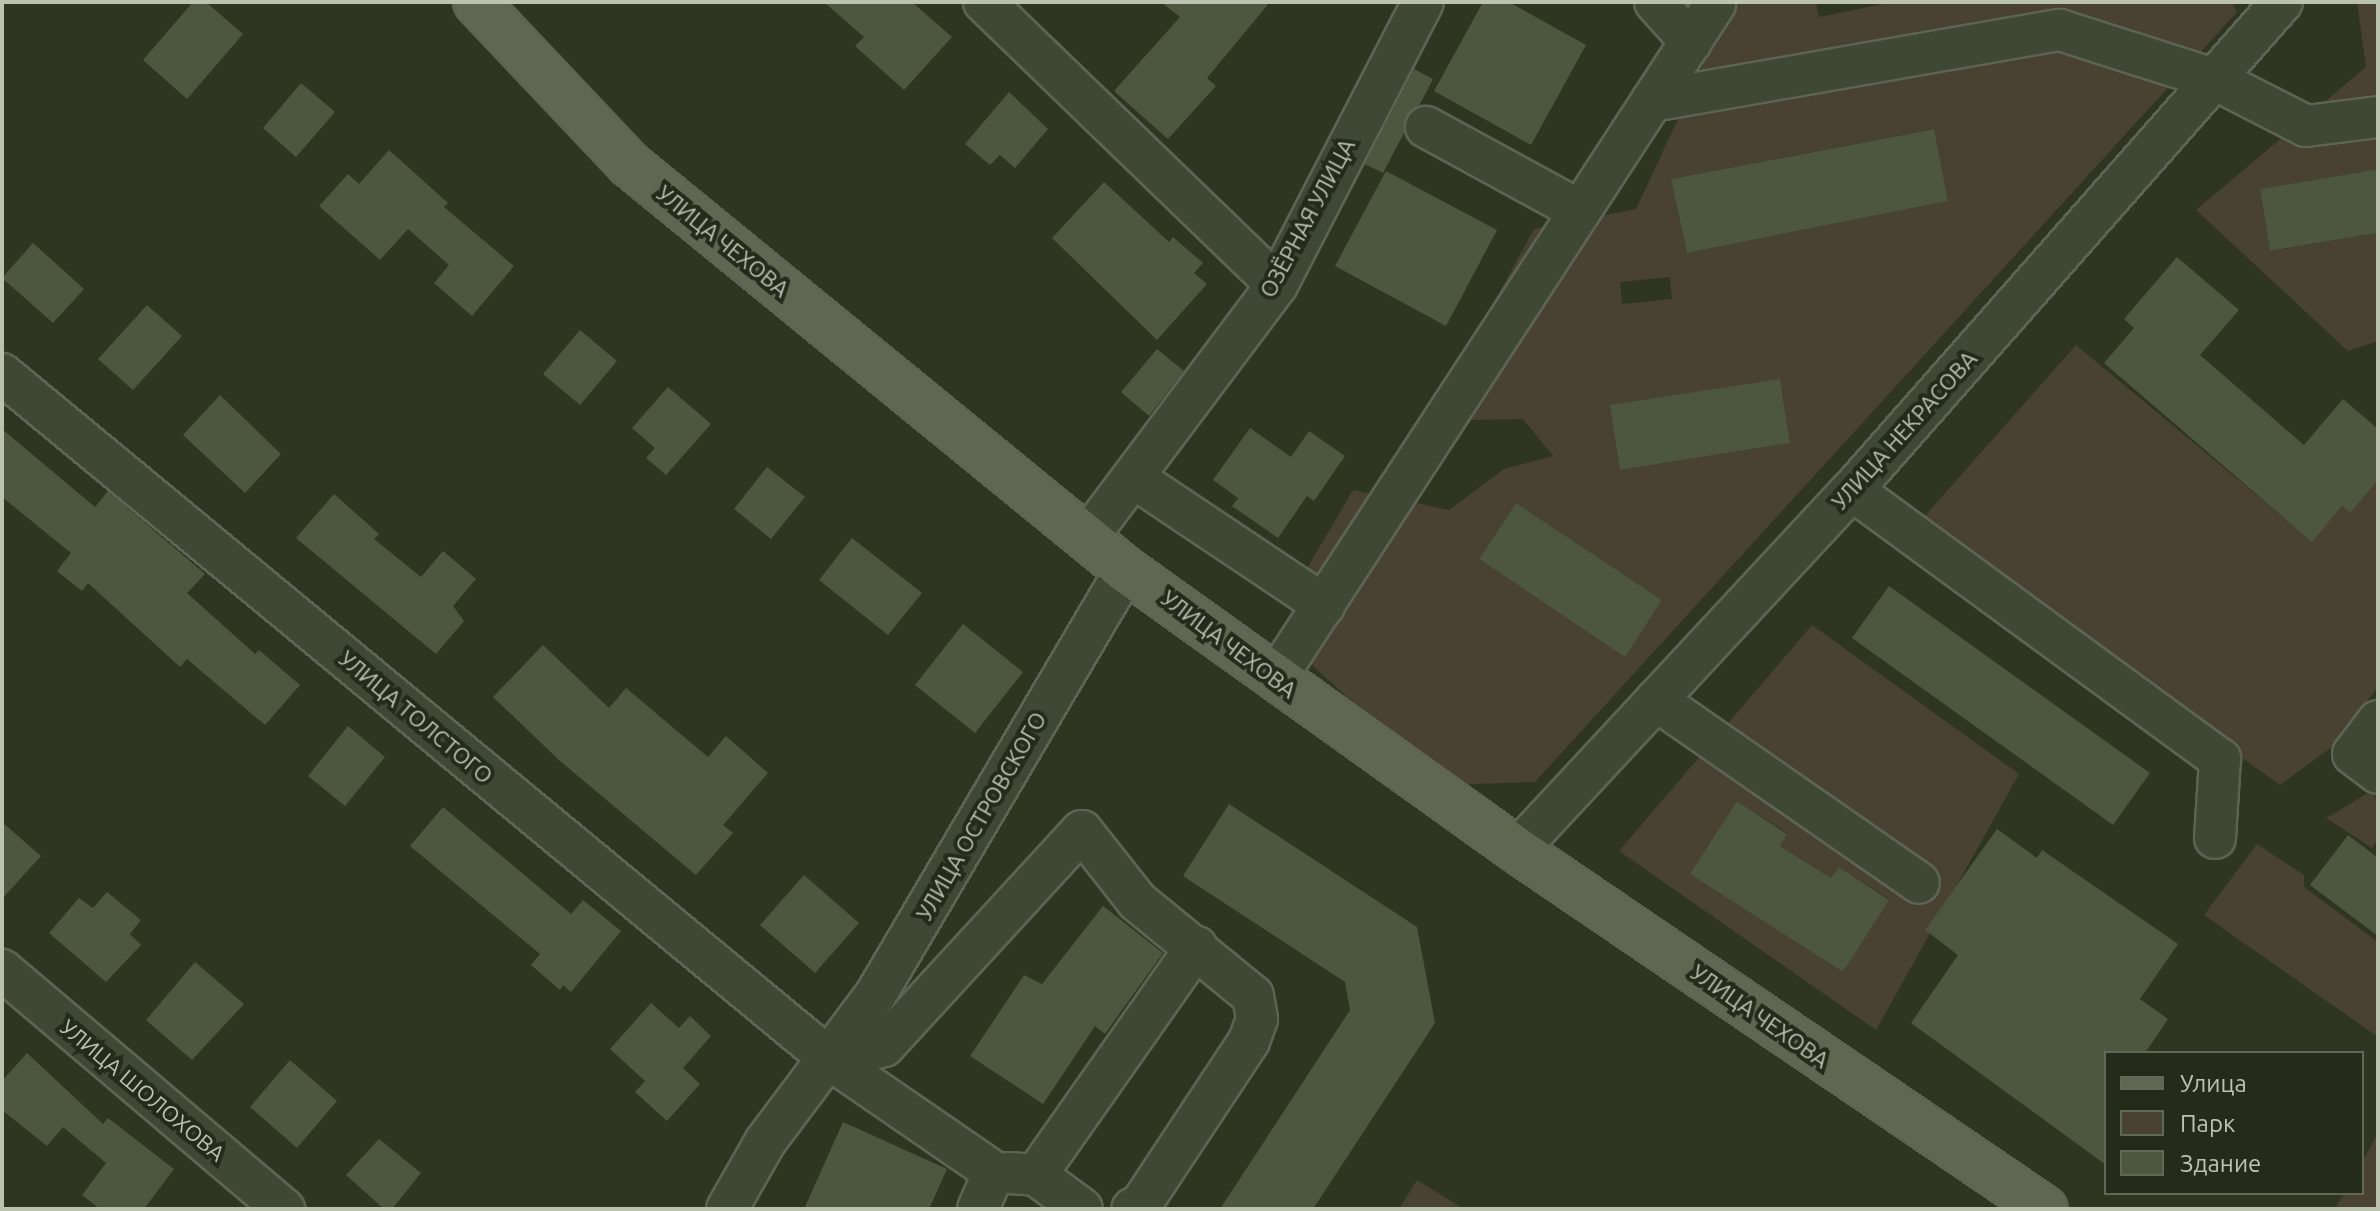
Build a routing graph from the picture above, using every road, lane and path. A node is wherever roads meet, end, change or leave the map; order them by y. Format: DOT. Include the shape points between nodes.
graph roads {
  1 [pos="476,2"];
  2 [pos="984,2"];
  3 [pos="1423,2"];
  4 [pos="1655,2"];
  5 [pos="2282,2"];
  6 [pos="1715,4"];
  7 [pos="1691,42"];
  8 [pos="2214,79"];
  9 [pos="1652,101"];
  10 [pos="2378,117"];
  11 [pos="1426,127"];
  12 [pos="1580,211"];
  13 [pos="1277,285"];
  14 [pos="2,374"];
  15 [pos="1134,478"];
  16 [pos="1852,490"];
  17 [pos="1087,538"];
  18 [pos="1126,570"];
  19 [pos="1324,605"];
  20 [pos="1275,679"];
  21 [pos="1656,700"];
  22 [pos="2378,721"];
  23 [pos="2378,773"];
  24 [pos="2215,838"];
  25 [pos="1517,850"];
  26 [pos="1919,883"];
  27 [pos="1196,947"];
  28 [pos="2,970"];
  29 [pos="831,1060"];
  30 [pos="994,1172"];
  31 [pos="1036,1175"];
  32 [pos="284,1209"];
  33 [pos="727,1209"];
  34 [pos="978,1209"];
  35 [pos="1082,1209"];
  36 [pos="1132,1209"];
  37 [pos="2045,1209"];
  1 -- 17 [label="main road, УЛИЦА ЧЕХОВА" via="629,164"];
  2 -- 13 [label="street"];
  3 -- 13 [label="street, ОЗЁРНАЯ УЛИЦА"];
  4 -- 7 [label="street"];
  5 -- 8 [label="street, УЛИЦА НЕКРАСОВА"];
  6 -- 7 [label="street"];
  7 -- 9 [label="street"];
  8 -- 9 [label="street" via="2060,30"];
  8 -- 10 [label="street" via="2306,126"];
  8 -- 16 [label="street, УЛИЦА НЕКРАСОВА"];
  9 -- 12 [label="street"];
  11 -- 12 [label="street"];
  12 -- 19 [label="street"];
  13 -- 15 [label="street, ОЗЁРНАЯ УЛИЦА"];
  14 -- 29 [label="street, УЛИЦА ТОЛСТОГО"];
  15 -- 17 [label="street, ОЗЁРНАЯ УЛИЦА"];
  15 -- 19 [label="street"];
  16 -- 21 [label="street, УЛИЦА НЕКРАСОВА"];
  16 -- 24 [label="street" via="2220,759"];
  17 -- 18 [label="main road, УЛИЦА ЧЕХОВА"];
  18 -- 20 [label="main road, УЛИЦА ЧЕХОВА"];
  18 -- 29 [label="street, УЛИЦА ОСТРОВСКОГО" via="876,994"];
  19 -- 20 [label="street"];
  20 -- 25 [label="main road, УЛИЦА ЧЕХОВА"];
  21 -- 25 [label="street, УЛИЦА НЕКРАСОВА"];
  21 -- 26 [label="street"];
  22 -- 23 [label="street" via="2353,754"];
  25 -- 37 [label="main road, УЛИЦА ЧЕХОВА"];
  27 -- 29 [label="street" via="1137,901 1082,831 884,1046"];
  27 -- 31 [label="street"];
  27 -- 36 [label="street" via="1253,996 1257,1019 1240,1054 1141,1204"];
  28 -- 32 [label="street, УЛИЦА ШОЛОХОВА"];
  29 -- 30 [label="street"];
  29 -- 33 [label="street, УЛИЦА ОСТРОВСКОГО" via="765,1142"];
  30 -- 31 [label="street"];
  30 -- 34 [label="street"];
  31 -- 35 [label="street"];
}
